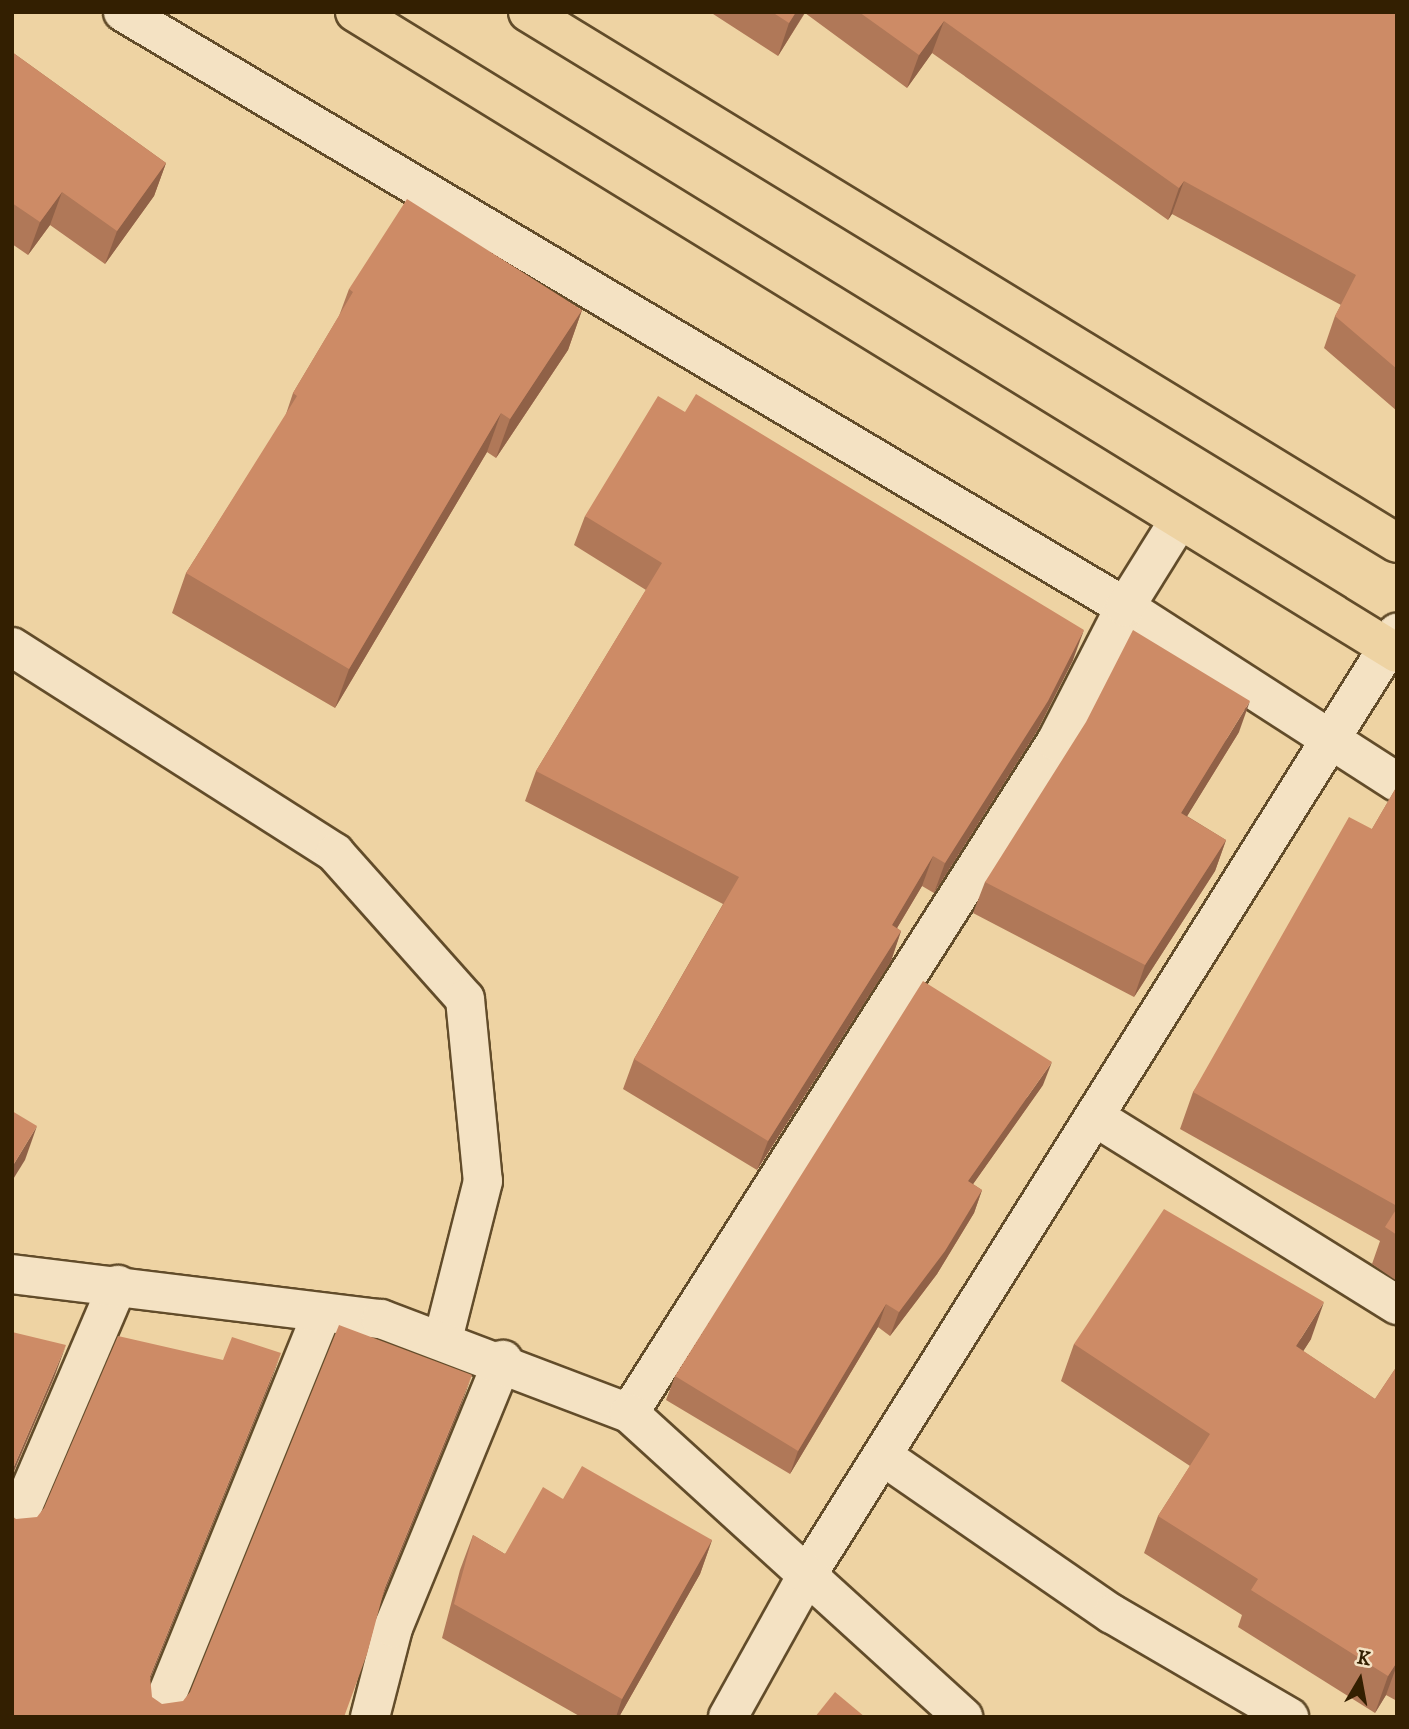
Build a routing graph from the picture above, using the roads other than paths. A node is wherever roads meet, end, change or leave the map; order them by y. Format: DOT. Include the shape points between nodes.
graph roads {
  1 [pos="124,12"];
  2 [pos="355,12"];
  3 [pos="528,12"];
  4 [pos="1178,522"];
  5 [pos="1397,543"];
  6 [pos="1125,607"];
  7 [pos="1393,644"];
  8 [pos="12,647"];
  9 [pos="1326,741"];
  10 [pos="1397,782"];
  11 [pos="1096,1117"];
  12 [pos="12,1273"];
  13 [pos="118,1285"];
  14 [pos="1397,1305"];
  15 [pos="322,1312"];
  16 [pos="443,1339"];
  17 [pos="503,1360"];
  18 [pos="629,1413"];
  19 [pos="884,1457"];
  20 [pos="12,1532"];
  21 [pos="807,1575"];
  22 [pos="158,1717"];
  23 [pos="370,1717"];
  24 [pos="728,1717"];
  25 [pos="963,1717"];
  26 [pos="1289,1717"];
  1 -- 6 [label="street"];
  2 -- 4 [label="main road"];
  3 -- 5 [label="main road"];
  4 -- 6 [label="street"];
  4 -- 7 [label="main road"];
  6 -- 9 [label="street"];
  6 -- 18 [label="street" via="1056,742"];
  7 -- 9 [label="street"];
  8 -- 16 [label="street" via="335,853 465,999 483,1181"];
  9 -- 10 [label="street"];
  9 -- 11 [label="street"];
  11 -- 14 [label="street"];
  11 -- 19 [label="street"];
  12 -- 13 [label="street"];
  13 -- 15 [label="street"];
  13 -- 20 [label="street"];
  15 -- 16 [label="street" via="381,1319"];
  15 -- 22 [label="street"];
  16 -- 17 [label="street"];
  17 -- 18 [label="street"];
  17 -- 23 [label="street" via="393,1628"];
  18 -- 21 [label="street"];
  19 -- 21 [label="street"];
  19 -- 26 [label="street" via="1112,1614"];
  21 -- 24 [label="street"];
  21 -- 25 [label="street"];
}
